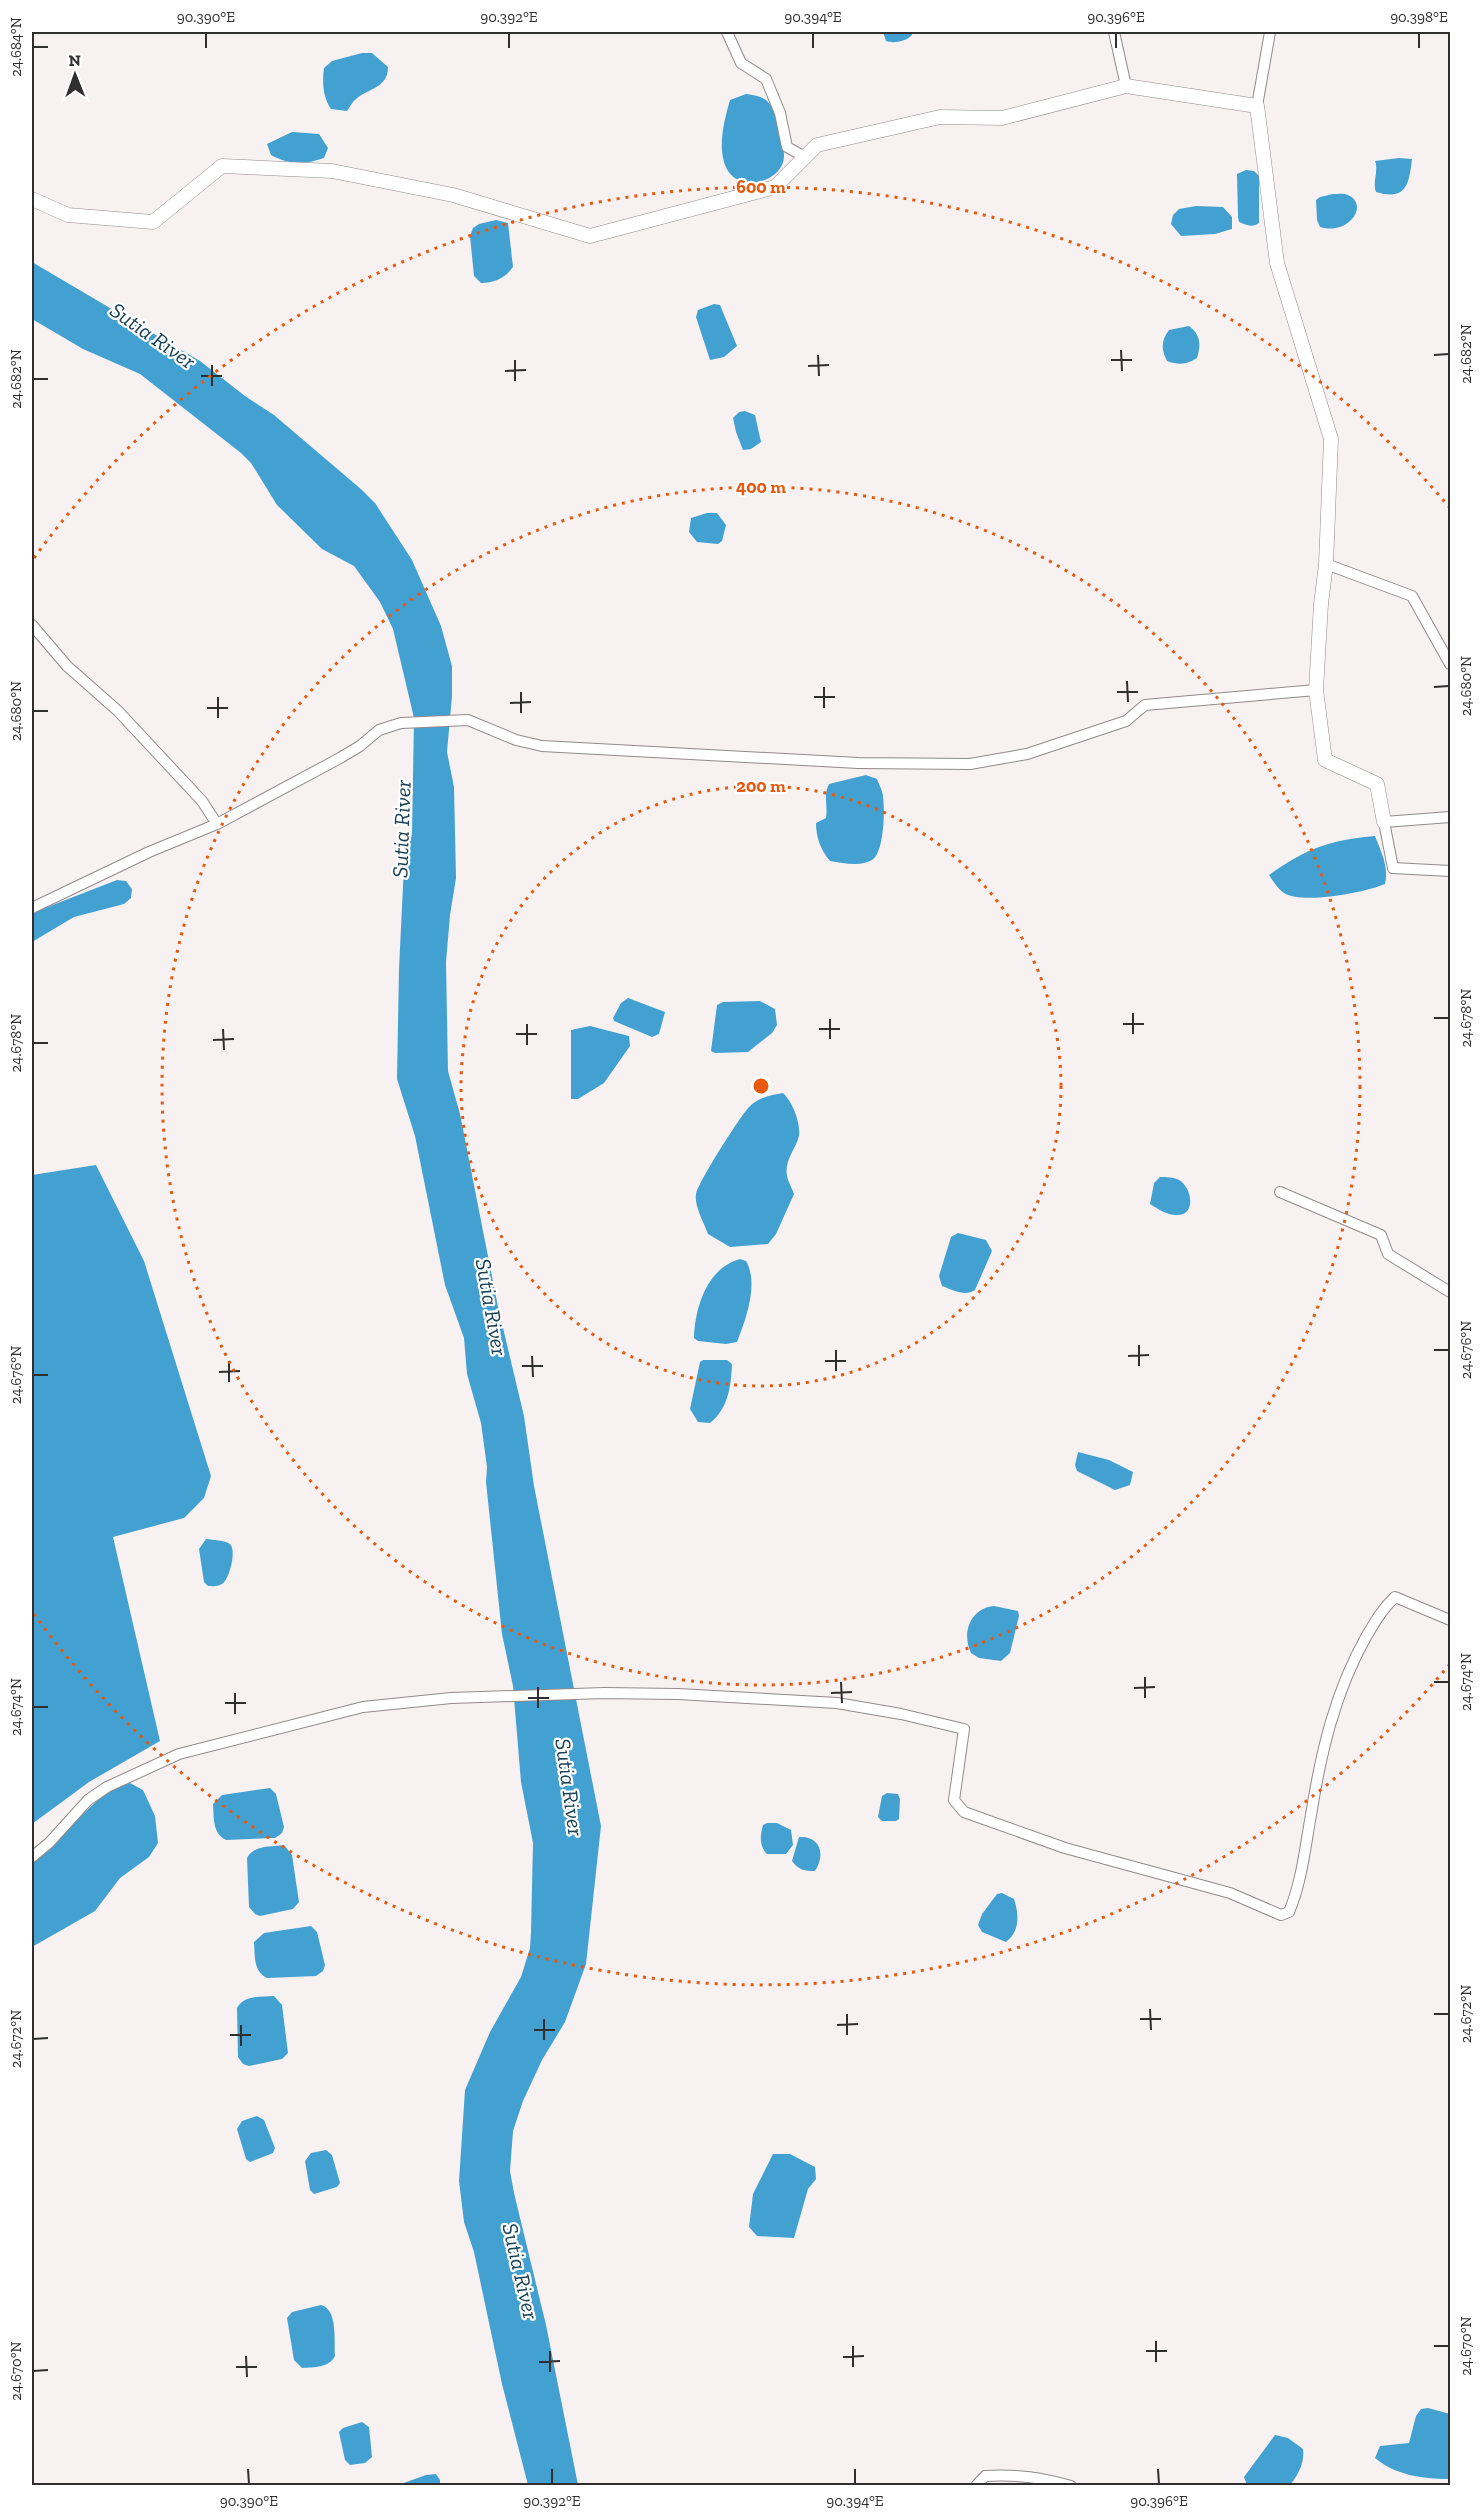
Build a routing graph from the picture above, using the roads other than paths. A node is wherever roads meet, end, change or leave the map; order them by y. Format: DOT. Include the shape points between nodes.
graph roads {
  1 [pos="727,32"];
  2 [pos="1114,32"];
  3 [pos="1270,32"];
  4 [pos="1126,86"];
  5 [pos="1257,106"];
  6 [pos="805,157"];
  7 [pos="32,199"];
  8 [pos="1326,564"];
  9 [pos="32,626"];
  10 [pos="1450,664"];
  11 [pos="1316,690"];
  12 [pos="1450,817"];
  13 [pos="1384,822"];
  14 [pos="217,824"];
  15 [pos="1450,871"];
  16 [pos="32,908"];
  17 [pos="1280,1192"];
  18 [pos="1450,1292"];
  19 [pos="1450,1620"];
  20 [pos="32,1857"];
  21 [pos="976,2486"];
  22 [pos="1071,2486"];
  1 -- 6 [label="street" via="741,63 766,80 780,113 787,147"];
  2 -- 4 [label="street"];
  3 -- 5 [label="street"];
  4 -- 5 [label="street"];
  4 -- 6 [label="street" via="1002,118 940,117 817,145"];
  5 -- 8 [label="street" via="1277,263 1331,439"];
  6 -- 7 [label="street" via="776,186 590,236 453,195 332,171 222,166 153,222 68,215"];
  8 -- 10 [label="street" via="1412,596"];
  8 -- 11 [label="street"];
  9 -- 14 [label="street" via="67,666 118,711 202,801"];
  11 -- 13 [label="street" via="1325,760 1377,784"];
  11 -- 14 [label="street" via="1145,705 1126,721 1027,754 970,764 858,763 542,746 468,720 401,723 379,730 340,758"];
  12 -- 13 [label="street"];
  13 -- 15 [label="street" via="1393,868"];
  14 -- 16 [label="street"];
  17 -- 18 [label="street" via="1381,1235 1388,1254"];
  19 -- 20 [label="street" via="1395,1597 1383,1608 1352,1663 1334,1710 1319,1761 1298,1891 1289,1912 1281,1915 1230,1893 1065,1848 964,1812 954,1800 964,1729 837,1703 690,1695 604,1693 451,1698 363,1707 179,1754 107,1787 88,1800"];
  21 -- 22 [label="street" via="985,2475 1009,2474 1042,2477"];
}
